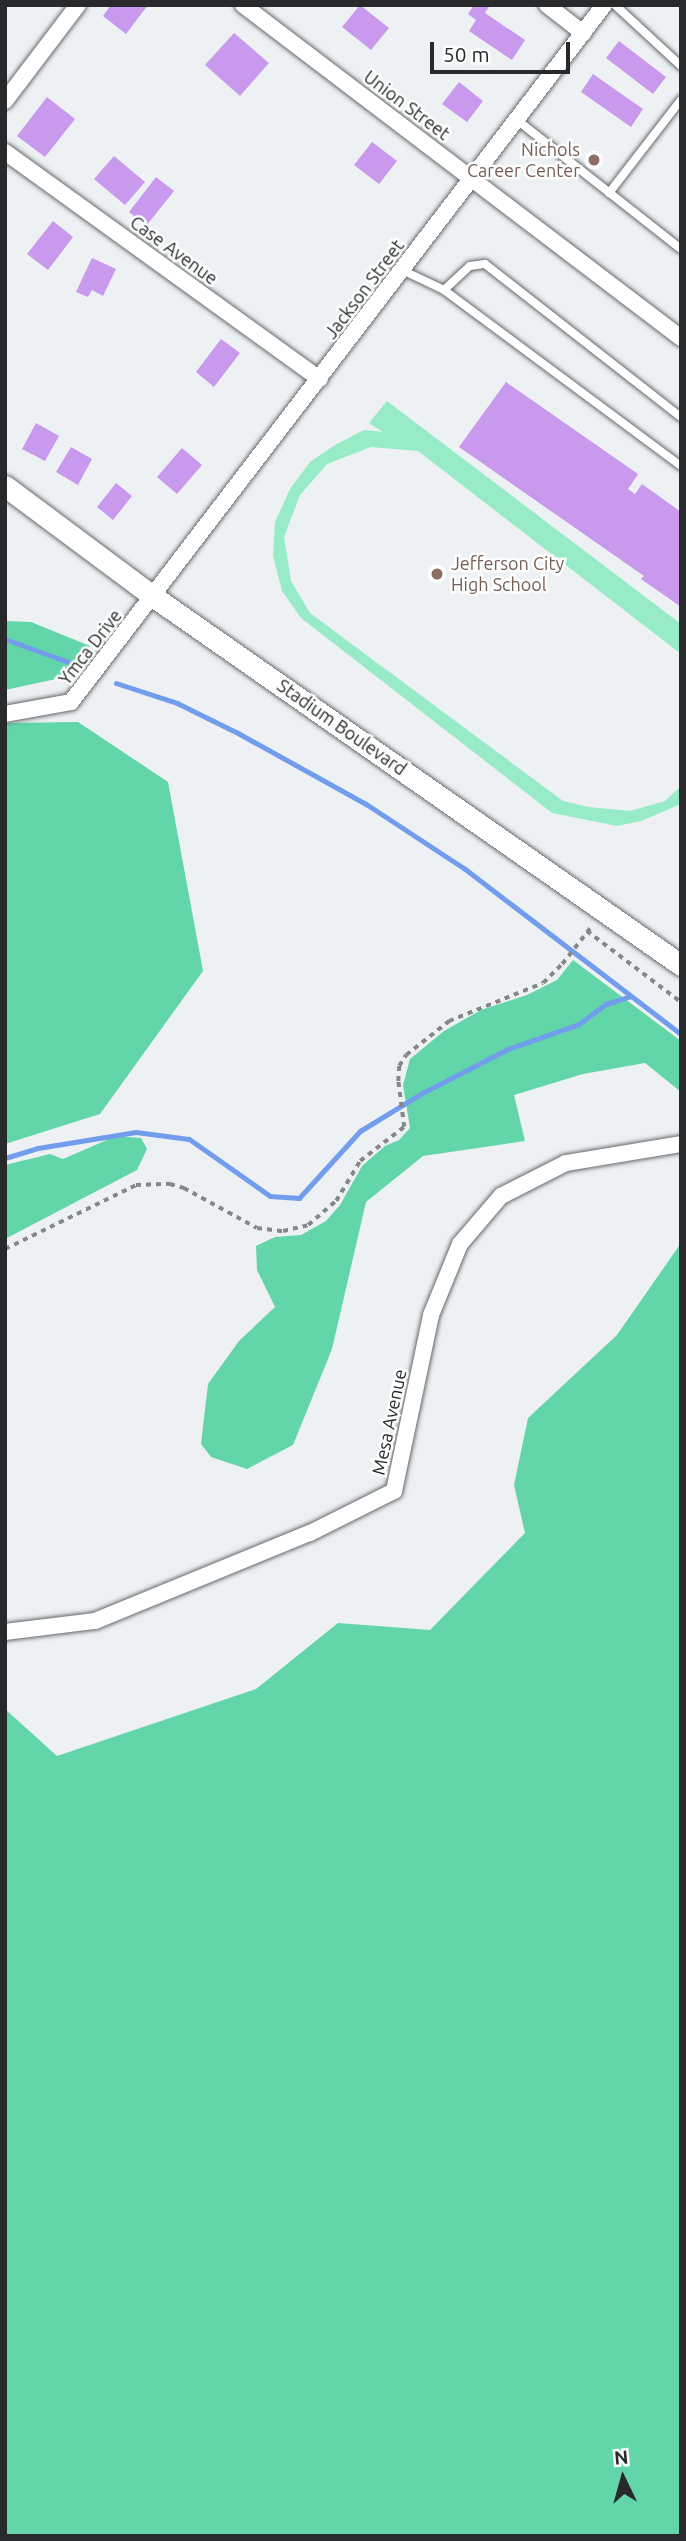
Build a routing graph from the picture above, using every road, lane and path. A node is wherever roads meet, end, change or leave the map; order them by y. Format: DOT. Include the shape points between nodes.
graph roads {
  1 [pos="78,5"];
  2 [pos="243,5"];
  3 [pos="547,5"];
  4 [pos="604,5"];
  5 [pos="614,5"];
  6 [pos="583,33"];
  7 [pos="681,66"];
  8 [pos="681,100"];
  9 [pos="5,101"];
  10 [pos="517,120"];
  11 [pos="5,152"];
  12 [pos="473,178"];
  13 [pos="610,193"];
  14 [pos="681,249"];
  15 [pos="402,270"];
  16 [pos="444,290"];
  17 [pos="681,338"];
  18 [pos="320,379"];
  19 [pos="681,417"];
  20 [pos="681,466"];
  21 [pos="5,486"];
  22 [pos="154,597"];
  23 [pos="5,714"];
  24 [pos="681,965"];
  25 [pos="681,1002"];
  26 [pos="681,1144"];
  27 [pos="5,1249"];
  28 [pos="5,1632"];
  1 -- 9 [label="street"];
  2 -- 12 [label="street, Union Street"];
  3 -- 6 [label="street"];
  4 -- 6 [label="street, Jackson Street"];
  5 -- 7 [label="lane"];
  6 -- 10 [label="street, Jackson Street"];
  8 -- 13 [label="lane"];
  10 -- 12 [label="street, Jackson Street"];
  10 -- 13 [label="lane"];
  11 -- 18 [label="street, Case Avenue"];
  12 -- 15 [label="street, Jackson Street"];
  12 -- 17 [label="street, Union Street"];
  13 -- 14 [label="lane"];
  15 -- 16 [label="lane"];
  15 -- 18 [label="street, Jackson Street"];
  16 -- 19 [label="lane" via="470,266 485,264"];
  16 -- 20 [label="lane"];
  18 -- 22 [label="street, Jackson Street"];
  21 -- 22 [label="main road, Stadium Boulevard"];
  22 -- 23 [label="street, Ymca Drive" via="71,702"];
  22 -- 24 [label="main road, Stadium Boulevard"];
  25 -- 27 [label="path" via="587,932 543,983 449,1021 406,1055 398,1081 404,1127 360,1161 328,1210 296,1230 257,1228 184,1188 156,1183 118,1191"];
  26 -- 28 [label="street, Mesa Avenue" via="566,1163 502,1196 460,1244 431,1315 394,1491 310,1533 95,1621"];
}
